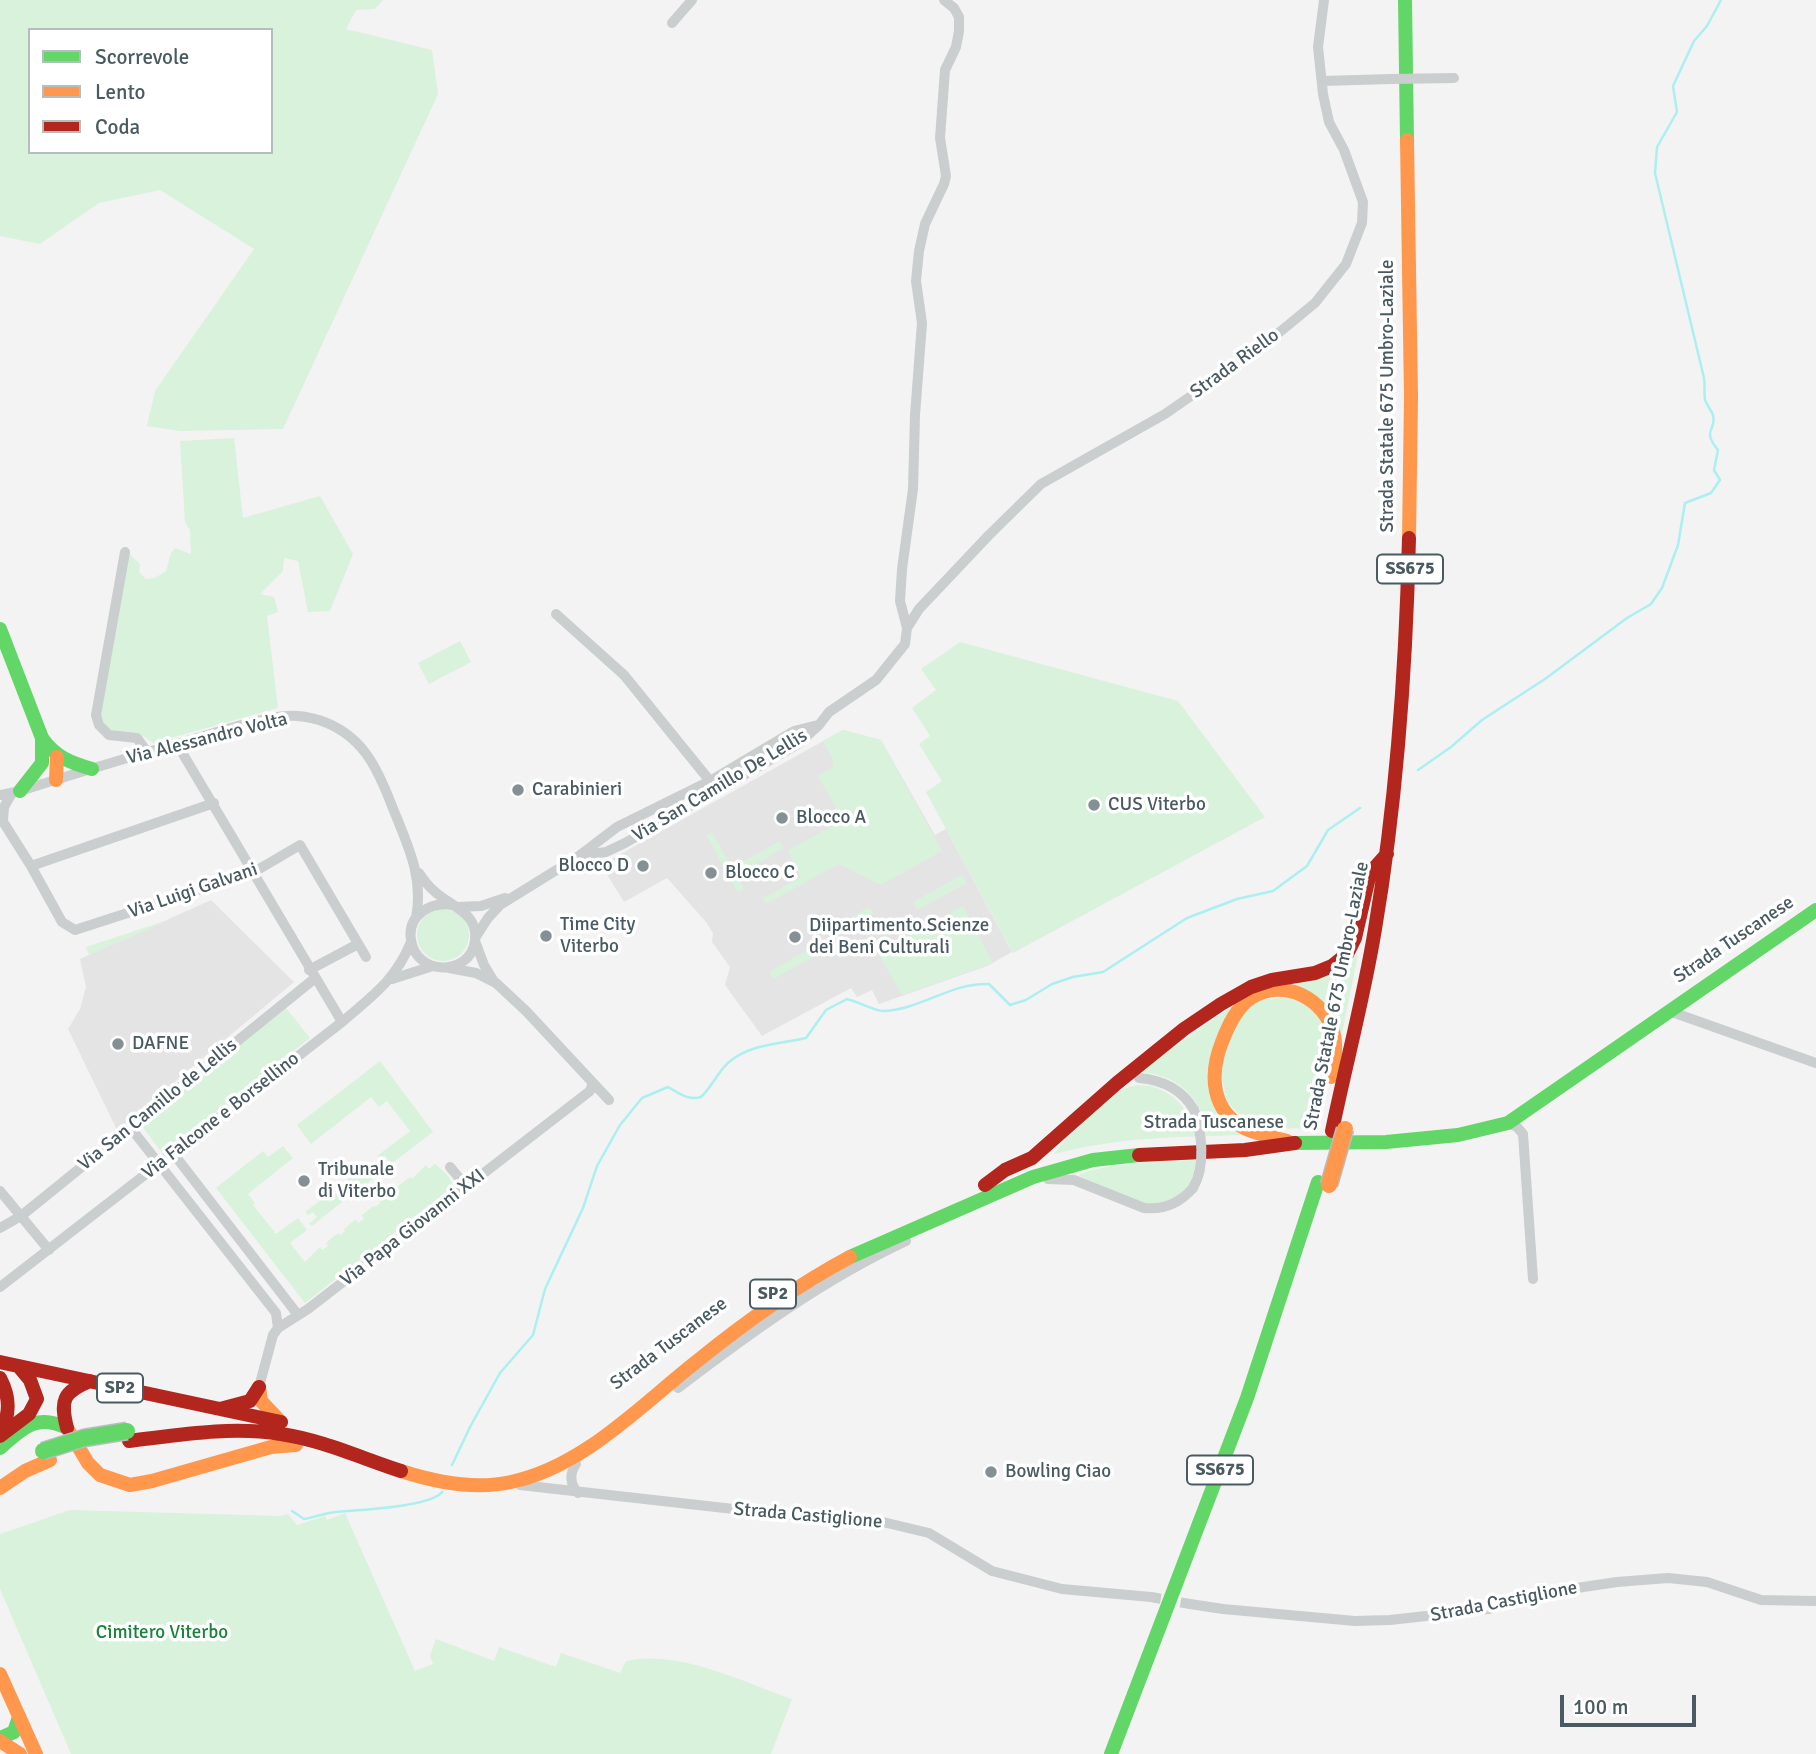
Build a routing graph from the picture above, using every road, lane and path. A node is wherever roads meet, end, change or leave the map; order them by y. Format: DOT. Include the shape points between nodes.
graph roads {
  1 [pos="692,0"];
  2 [pos="944,0"];
  3 [pos="1324,0"];
  4 [pos="1405,0"];
  5 [pos="1416,0"];
  6 [pos="672,23"];
  7 [pos="1454,78"];
  8 [pos="1322,80"];
  9 [pos="125,552"];
  10 [pos="556,614"];
  11 [pos="0,629"];
  12 [pos="907,630"];
  13 [pos="0,657"];
  14 [pos="15,672"];
  15 [pos="819,725"];
  16 [pos="177,744"];
  17 [pos="147,752"];
  18 [pos="50,760"];
  19 [pos="92,769"];
  20 [pos="56,779"];
  21 [pos="710,781"];
  22 [pos="16,792"];
  23 [pos="0,795"];
  24 [pos="214,803"];
  25 [pos="2,812"];
  26 [pos="1387,854"];
  27 [pos="579,856"];
  28 [pos="31,866"];
  29 [pos="415,867"];
  30 [pos="254,872"];
  31 [pos="515,894"];
  32 [pos="455,906"];
  33 [pos="1816,910"];
  34 [pos="416,918"];
  35 [pos="475,939"];
  36 [pos="411,942"];
  37 [pos="358,944"];
  38 [pos="366,957"];
  39 [pos="433,967"];
  40 [pos="449,968"];
  41 [pos="312,975"];
  42 [pos="391,979"];
  43 [pos="496,983"];
  44 [pos="1669,1011"];
  45 [pos="342,1022"];
  46 [pos="1816,1063"];
  47 [pos="1139,1078"];
  48 [pos="1116,1083"];
  49 [pos="592,1085"];
  50 [pos="609,1100"];
  51 [pos="1508,1123"];
  52 [pos="1337,1125"];
  53 [pos="130,1127"];
  54 [pos="1295,1143"];
  55 [pos="173,1153"];
  56 [pos="1108,1158"];
  57 [pos="159,1164"];
  58 [pos="450,1167"];
  59 [pos="1048,1179"];
  60 [pos="1324,1183"];
  61 [pos="198,1185"];
  62 [pos="985,1185"];
  63 [pos="466,1186"];
  64 [pos="0,1191"];
  65 [pos="185,1195"];
  66 [pos="21,1216"];
  67 [pos="0,1228"];
  68 [pos="49,1250"];
  69 [pos="259,1263"];
  70 [pos="246,1273"];
  71 [pos="1533,1279"];
  72 [pos="0,1287"];
  73 [pos="298,1315"];
  74 [pos="278,1328"];
  75 [pos="0,1362"];
  76 [pos="20,1367"];
  77 [pos="0,1378"];
  78 [pos="90,1381"];
  79 [pos="259,1387"];
  80 [pos="220,1409"];
  81 [pos="273,1420"];
  82 [pos="67,1428"];
  83 [pos="0,1434"];
  84 [pos="128,1436"];
  85 [pos="0,1448"];
  86 [pos="46,1455"];
  87 [pos="362,1459"];
  88 [pos="576,1464"];
  89 [pos="0,1475"];
  90 [pos="521,1483"];
  91 [pos="0,1488"];
  92 [pos="578,1493"];
  93 [pos="1151,1597"];
  94 [pos="1816,1601"];
  95 [pos="1190,1604"];
  96 [pos="0,1674"];
  97 [pos="19,1717"];
  98 [pos="0,1739"];
  99 [pos="20,1754"];
  100 [pos="36,1754"];
  101 [pos="1111,1754"];
  102 [pos="1124,1754"];
  1 -- 6 [label="street"];
  2 -- 12 [label="street" via="959,17 959,31 945,70 940,138 946,176 925,224 916,281 922,323 913,489 900,601"];
  3 -- 8 [label="street, Strada Riello" via="1318,47"];
  4 -- 26 [label="main road, Strada Statale 675 Umbro-Laziale / SS675" via="1410,564"];
  5 -- 52 [label="main road, Strada Statale 675 Umbro-Laziale / SS675" via="1423,486 1413,715 1392,902 1371,1013"];
  7 -- 8 [label="street, bridge"];
  8 -- 12 [label="street, Strada Riello" via="1329,122 1363,202 1362,223 1346,264 1315,303 1259,349 1165,414 1041,484 919,609"];
  9 -- 17 [label="street" via="96,715 109,735 137,738"];
  10 -- 21 [label="street" via="624,674"];
  11 -- 14 [label="main road"];
  12 -- 15 [label="street, Via San Camillo De Lellis" via="905,644 876,680 829,712"];
  13 -- 14 [label="main road"];
  14 -- 18 [label="main road"];
  15 -- 21 [label="street, Via San Camillo De Lellis" via="794,731"];
  15 -- 27 [label="street, Via San Camillo De Lellis" via="798,744 625,843"];
  16 -- 17 [label="street, Via Alessandro Volta"];
  16 -- 24 [label="street"];
  16 -- 29 [label="street, Via Alessandro Volta" via="285,716 302,716 332,726 361,746 375,765"];
  17 -- 19 [label="street, Via Alessandro Volta"];
  18 -- 19 [label="main road"];
  18 -- 20 [label="main road"];
  18 -- 22 [label="main road"];
  19 -- 20 [label="street, Via Alessandro Volta"];
  20 -- 22 [label="street, Via Alessandro Volta"];
  21 -- 27 [label="street, Via San Camillo De Lellis" via="617,827"];
  22 -- 23 [label="street, Via Alessandro Volta"];
  22 -- 25 [label="street"];
  24 -- 28 [label="street"];
  24 -- 30 [label="street"];
  25 -- 28 [label="street, Via Luigi Galvani"];
  26 -- 48 [label="main road" via="1370,873 1355,939 1347,954 1315,972 1251,987 1184,1029"];
  26 -- 52 [label="main road, Strada Statale 675 Umbro-Laziale / SS675"];
  27 -- 31 [label="street, Via San Camillo De Lellis"];
  28 -- 30 [label="street, Via Luigi Galvani" via="62,922 78,930"];
  29 -- 32 [label="street, Via Alessandro Volta" via="432,889"];
  29 -- 34 [label="street, Via Alessandro Volta" via="420,895"];
  30 -- 37 [label="street, Via Luigi Galvani" via="300,845"];
  30 -- 41 [label="street"];
  31 -- 32 [label="street, Via San Camillo De Lellis" via="489,904"];
  31 -- 35 [label="street, Via San Camillo De Lellis" via="494,911"];
  32 -- 34 [label="street" via="428,907"];
  32 -- 35 [label="street" via="472,921"];
  33 -- 44 [label="main road, Strada Tuscanese / SP2"];
  34 -- 36 [label="street"];
  35 -- 40 [label="street" via="469,956"];
  35 -- 43 [label="street"];
  36 -- 39 [label="street" via="419,957"];
  36 -- 42 [label="street, Via Falcone e Borsellino"];
  37 -- 38 [label="street, Via Luigi Galvani"];
  37 -- 41 [label="street, Via San Camillo de Lellis"];
  39 -- 40 [label="street"];
  39 -- 42 [label="street, Via Falcone e Borsellino"];
  40 -- 43 [label="street"];
  41 -- 45 [label="street"];
  41 -- 53 [label="street, Via San Camillo de Lellis"];
  42 -- 45 [label="street, Via Falcone e Borsellino"];
  43 -- 49 [label="street"];
  44 -- 46 [label="street"];
  44 -- 51 [label="main road, Strada Tuscanese / SP2"];
  45 -- 55 [label="street, Via Falcone e Borsellino"];
  47 -- 48 [label="main road"];
  47 -- 59 [label="street, bridge" via="1172,1086 1194,1110 1201,1161 1193,1188 1177,1202 1152,1209 1074,1180"];
  48 -- 62 [label="main road" via="1032,1158"];
  49 -- 50 [label="street"];
  49 -- 63 [label="street, Via Papa Giovanni XXI"];
  51 -- 54 [label="main road, Strada Tuscanese / SP2" via="1458,1135 1386,1142"];
  51 -- 71 [label="street" via="1523,1134"];
  52 -- 54 [label="main road" via="1328,1090 1336,1052 1334,1035 1322,1009 1308,996 1290,990 1266,991 1238,1009 1213,1069 1214,1090 1239,1125"];
  52 -- 60 [label="main road, Strada Statale 675 Umbro-Laziale / SS675, bridge"];
  53 -- 57 [label="street"];
  53 -- 66 [label="street, Via San Camillo de Lellis"];
  54 -- 56 [label="main road, Strada Tuscanese / SP2"];
  54 -- 62 [label="main road, Strada Tuscanese / SP2" via="1239,1139 1118,1145 1065,1157"];
  55 -- 57 [label="street, Via Falcone e Borsellino"];
  55 -- 61 [label="street"];
  56 -- 59 [label="main road"];
  56 -- 90 [label="main road, Strada Tuscanese / SP2" via="1057,1169 1011,1186 830,1268 702,1357 591,1444"];
  57 -- 65 [label="street"];
  57 -- 68 [label="street, Via Falcone e Borsellino"];
  58 -- 63 [label="street"];
  59 -- 88 [label="street, Strada Tuscanese" via="867,1259 824,1284"];
  60 -- 101 [label="main road, Strada Statale 675 Umbro-Laziale / SS675"];
  60 -- 102 [label="main road, Strada Statale 675 Umbro-Laziale / SS675" via="1299,1288 1264,1388"];
  61 -- 65 [label="street"];
  61 -- 69 [label="street"];
  62 -- 81 [label="main road, Strada Tuscanese / SP2" via="858,1239 819,1262 561,1451 528,1466 495,1474 441,1472"];
  63 -- 73 [label="street, Via Papa Giovanni XXI"];
  64 -- 66 [label="street"];
  65 -- 70 [label="street"];
  66 -- 67 [label="street, Via San Camillo de Lellis"];
  66 -- 68 [label="street"];
  68 -- 72 [label="street, Via Falcone e Borsellino"];
  69 -- 70 [label="street"];
  69 -- 73 [label="street"];
  70 -- 74 [label="street" via="275,1313"];
  73 -- 74 [label="street, Via Papa Giovanni XXI"];
  74 -- 79 [label="street"];
  75 -- 76 [label="main road, SP2"];
  76 -- 78 [label="main road, SP2"];
  76 -- 83 [label="main road" via="33,1381 37,1402 32,1412"];
  77 -- 83 [label="main road" via="9,1399"];
  78 -- 80 [label="main road, SP2"];
  78 -- 82 [label="main road" via="78,1385 64,1399"];
  79 -- 80 [label="main road" via="250,1401"];
  79 -- 81 [label="main road" via="261,1401"];
  80 -- 81 [label="main road, SP2"];
  81 -- 84 [label="main road, SP2" via="223,1419"];
  82 -- 85 [label="main road" via="43,1420"];
  82 -- 87 [label="main road" via="100,1475 130,1485 288,1444"];
  84 -- 86 [label="main road, SP2"];
  84 -- 87 [label="main road, SP2" via="258,1430 304,1438"];
  86 -- 89 [label="main road, SP2" via="19,1462"];
  86 -- 91 [label="main road, SP2"];
  87 -- 90 [label="main road, Strada Tuscanese / SP2" via="440,1482"];
  88 -- 90 [label="street, Strada Tuscanese" via="552,1477"];
  88 -- 92 [label="street" via="571,1479"];
  90 -- 92 [label="street, Strada Castiglione"];
  92 -- 93 [label="street, Strada Castiglione" via="887,1523 929,1533 992,1571 1062,1589"];
  94 -- 95 [label="street, Strada Castiglione" via="1761,1600 1707,1582 1668,1578 1550,1592 1489,1609 1390,1620 1355,1621"];
  96 -- 97 [label="main road"];
  97 -- 98 [label="main road" via="15,1732"];
  97 -- 100 [label="main road"];
  98 -- 99 [label="main road"];
}
